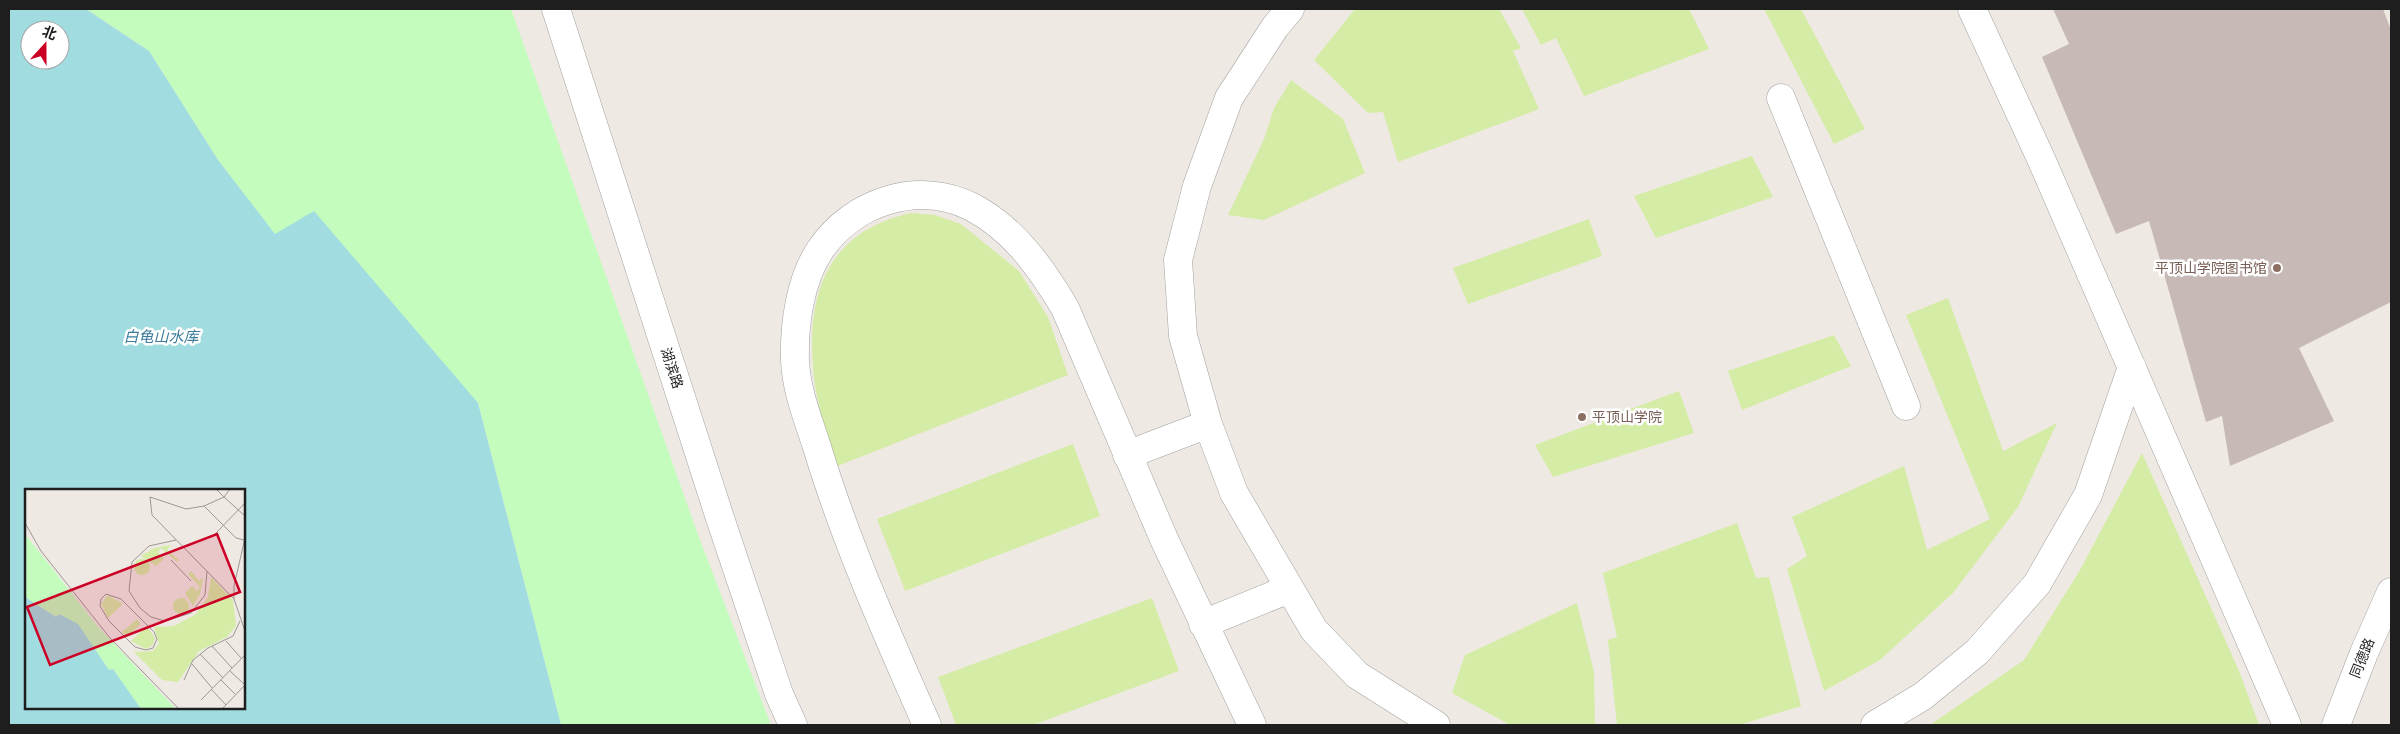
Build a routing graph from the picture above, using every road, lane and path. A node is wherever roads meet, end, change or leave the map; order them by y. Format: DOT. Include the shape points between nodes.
graph roads {
  1 [pos="556,9"];
  2 [pos="1290,9"];
  3 [pos="1972,9"];
  4 [pos="1781,98"];
  5 [pos="2132,367"];
  6 [pos="1906,406"];
  7 [pos="1208,424"];
  8 [pos="1127,455"];
  9 [pos="1289,589"];
  10 [pos="2391,592"];
  11 [pos="1203,624"];
  12 [pos="793,725"];
  13 [pos="927,725"];
  14 [pos="1252,725"];
  15 [pos="1436,725"];
  16 [pos="1875,725"];
  17 [pos="2287,725"];
  18 [pos="2336,725"];
  1 -- 12 [label="street, 湖滨路" via="719,515 779,694"];
  2 -- 7 [label="street" via="1229,98 1197,186 1178,260 1183,336"];
  3 -- 5 [label="street"];
  4 -- 6 [label="street"];
  5 -- 16 [label="street" via="2088,495 2037,584 1977,652 1923,696"];
  5 -- 17 [label="street"];
  7 -- 8 [label="street"];
  7 -- 9 [label="street" via="1234,494"];
  8 -- 11 [label="street"];
  8 -- 13 [label="street" via="1065,308 1045,275 1020,244 973,208 952,199 924,194 892,198 867,208 844,224 820,250 800,302 795,362 801,397 834,503"];
  9 -- 11 [label="street"];
  9 -- 15 [label="street" via="1314,630 1357,675"];
  10 -- 18 [label="street, 同德路"];
  11 -- 14 [label="street"];
}
